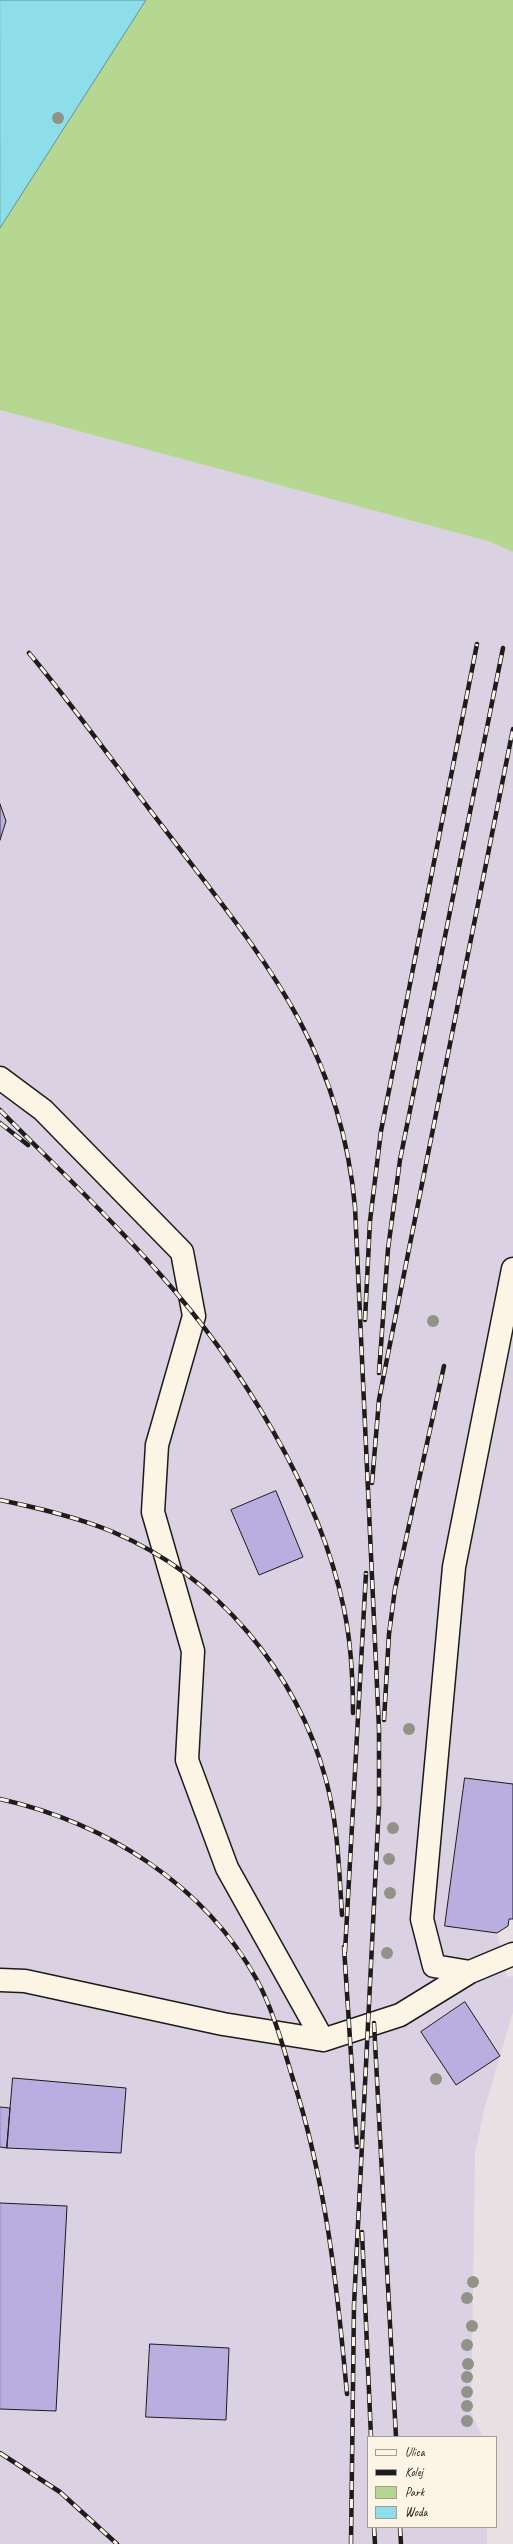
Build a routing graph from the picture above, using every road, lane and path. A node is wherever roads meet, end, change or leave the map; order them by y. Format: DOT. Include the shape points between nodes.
graph roads {
  1 [pos="0,1078"];
  2 [pos="513,1269"];
  3 [pos="513,1954"];
  4 [pos="470,1972"];
  5 [pos="0,1980"];
  6 [pos="323,2040"];
  1 -- 6 [label="lane" via="43,1110 182,1252 194,1316 157,1445 154,1512 193,1651 187,1760 227,1868"];
  2 -- 4 [label="lane" via="454,1567 422,1920 434,1966"];
  3 -- 4 [label="lane"];
  4 -- 6 [label="lane" via="400,2015"];
  5 -- 6 [label="lane" via="25,1981 223,2024"];
}
